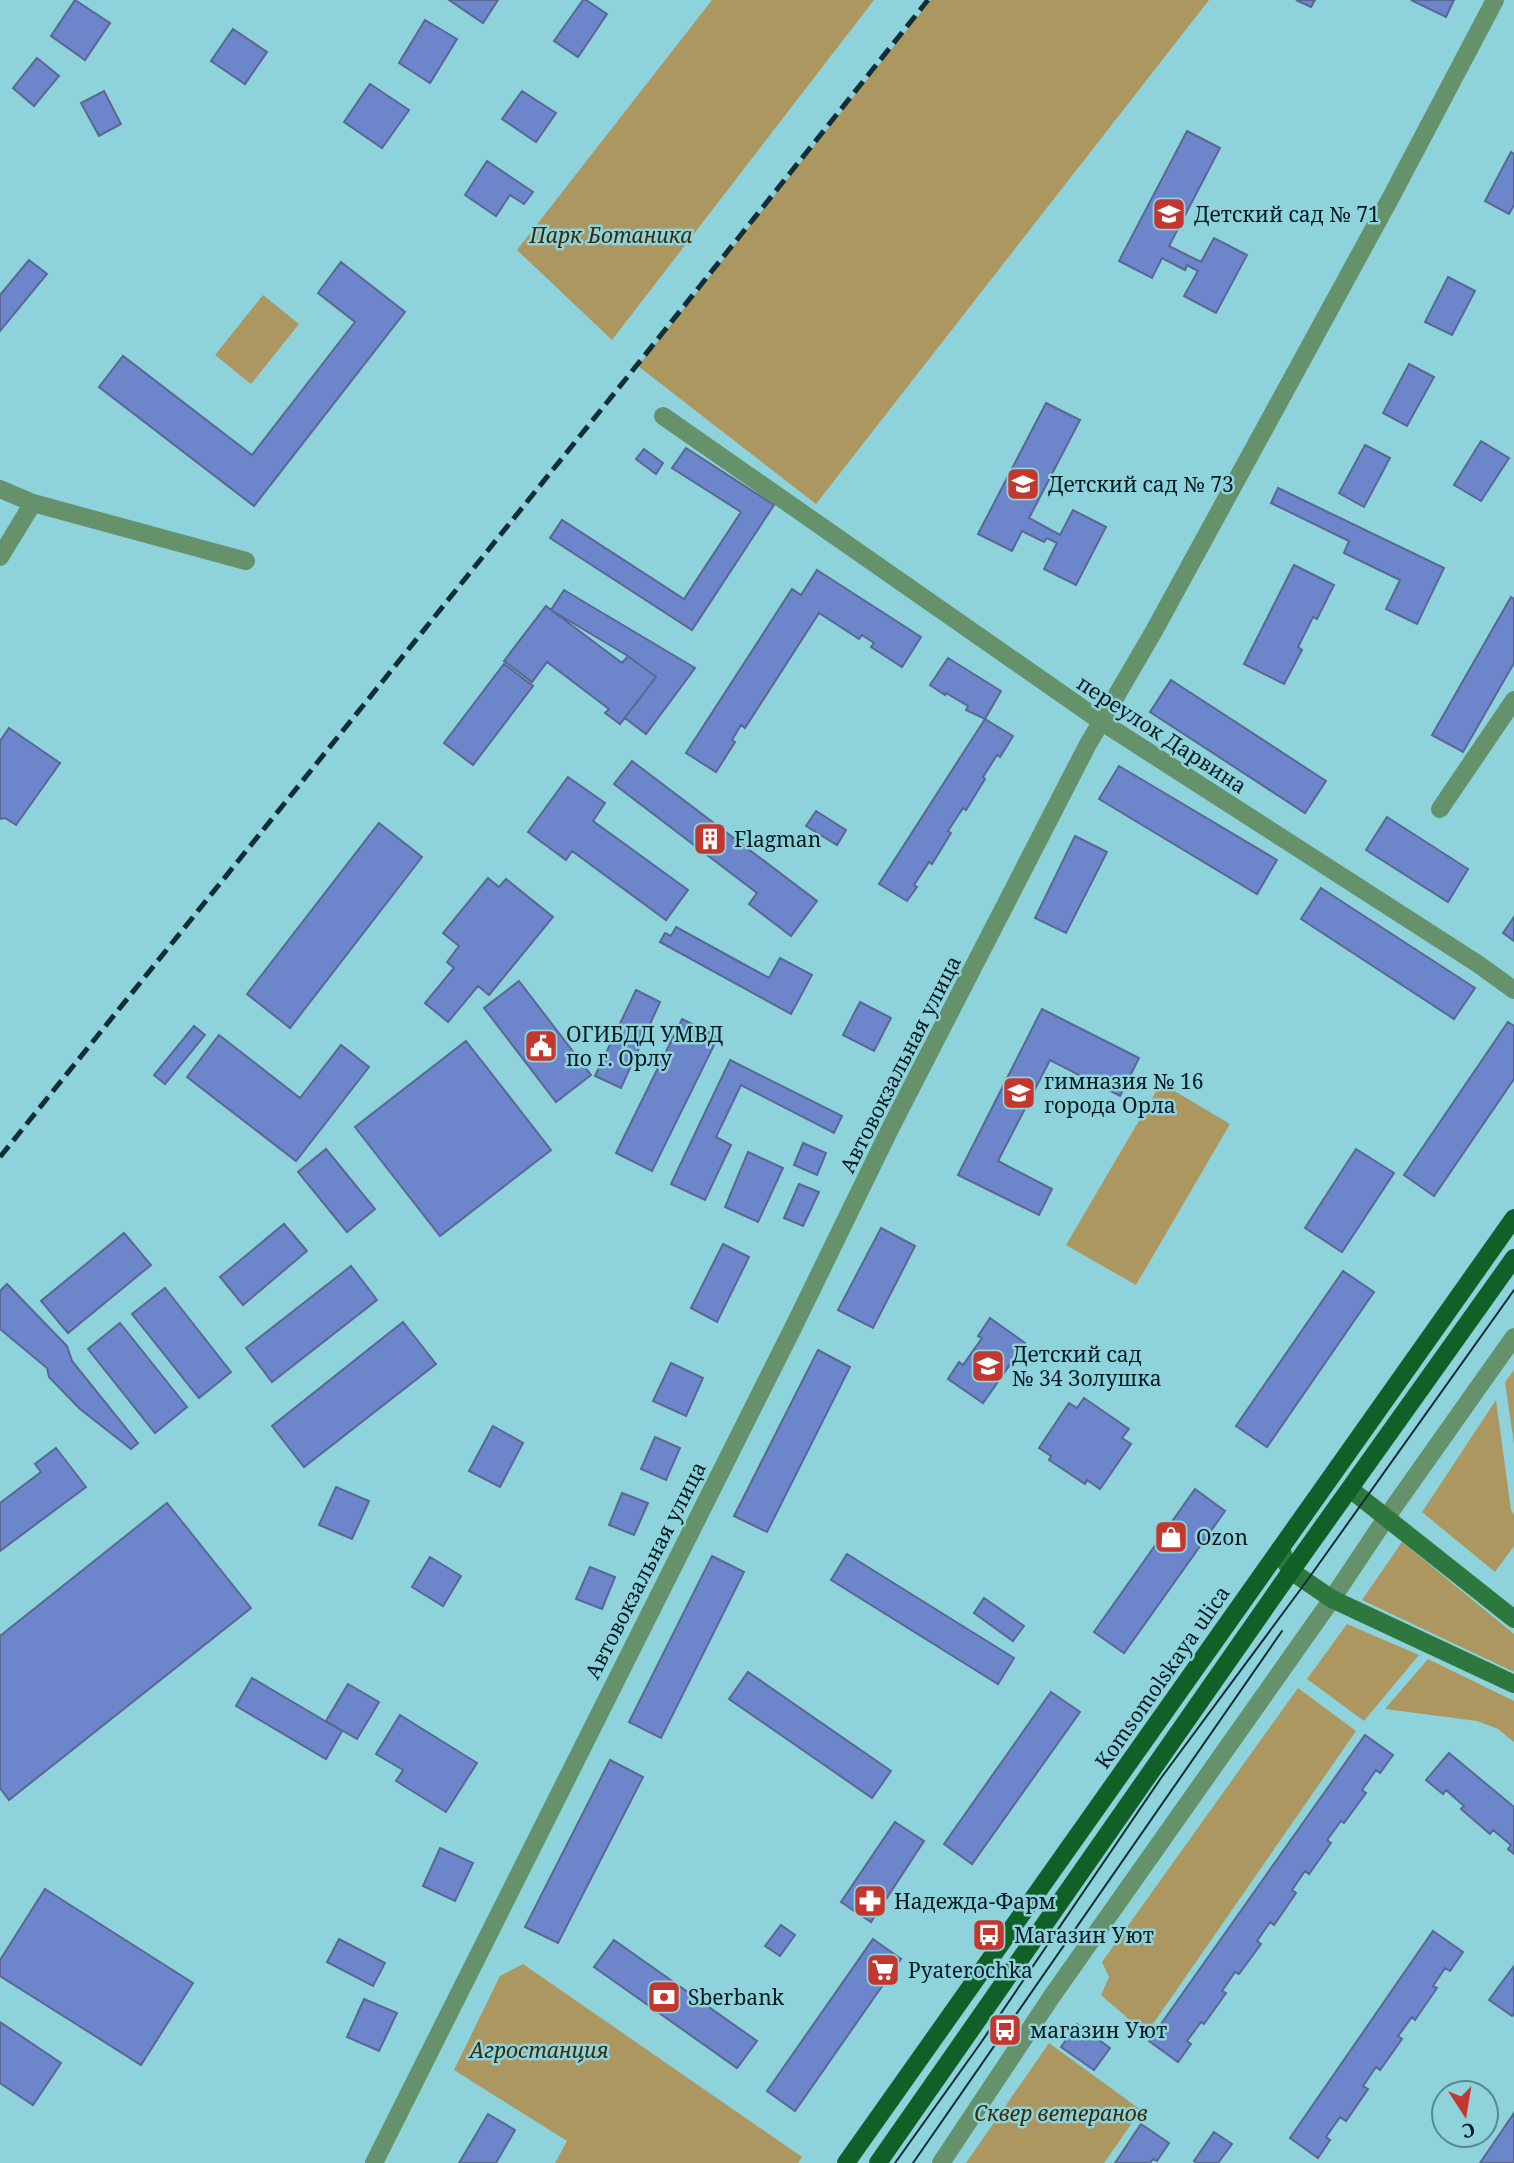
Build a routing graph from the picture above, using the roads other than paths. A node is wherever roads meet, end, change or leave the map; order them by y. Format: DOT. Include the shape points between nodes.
graph roads {
  1 [pos="1494,0"];
  2 [pos="663,416"];
  3 [pos="0,489"];
  4 [pos="33,503"];
  5 [pos="0,557"];
  6 [pos="246,561"];
  7 [pos="1514,700"];
  8 [pos="1102,722"];
  9 [pos="1440,809"];
  10 [pos="1514,990"];
  11 [pos="1514,1218"];
  12 [pos="1514,1258"];
  13 [pos="1514,1337"];
  14 [pos="1350,1489"];
  15 [pos="1386,1517"];
  16 [pos="1281,1548"];
  17 [pos="1291,1571"];
  18 [pos="1332,1599"];
  19 [pos="1514,1619"];
  20 [pos="1514,1684"];
  21 [pos="374,2163"];
  22 [pos="846,2163"];
  23 [pos="878,2163"];
  24 [pos="941,2163"];
  1 -- 8 [label="street, Автовокзальная улица"];
  2 -- 8 [label="street, переулок Дарвина"];
  3 -- 4 [label="street"];
  4 -- 5 [label="street"];
  4 -- 6 [label="street"];
  7 -- 9 [label="street"];
  8 -- 10 [label="street, переулок Дарвина"];
  8 -- 21 [label="street, Автовокзальная улица" via="891,1128"];
  11 -- 16 [label="main road, Komsomolskaya ulica"];
  12 -- 14 [label="main road"];
  13 -- 15 [label="street"];
  14 -- 15 [label="main road"];
  14 -- 17 [label="main road"];
  15 -- 18 [label="street"];
  15 -- 19 [label="main road"];
  16 -- 17 [label="main road"];
  16 -- 22 [label="main road, Komsomolskaya ulica"];
  17 -- 18 [label="main road"];
  17 -- 23 [label="main road"];
  18 -- 20 [label="main road"];
  18 -- 24 [label="street"];
}
